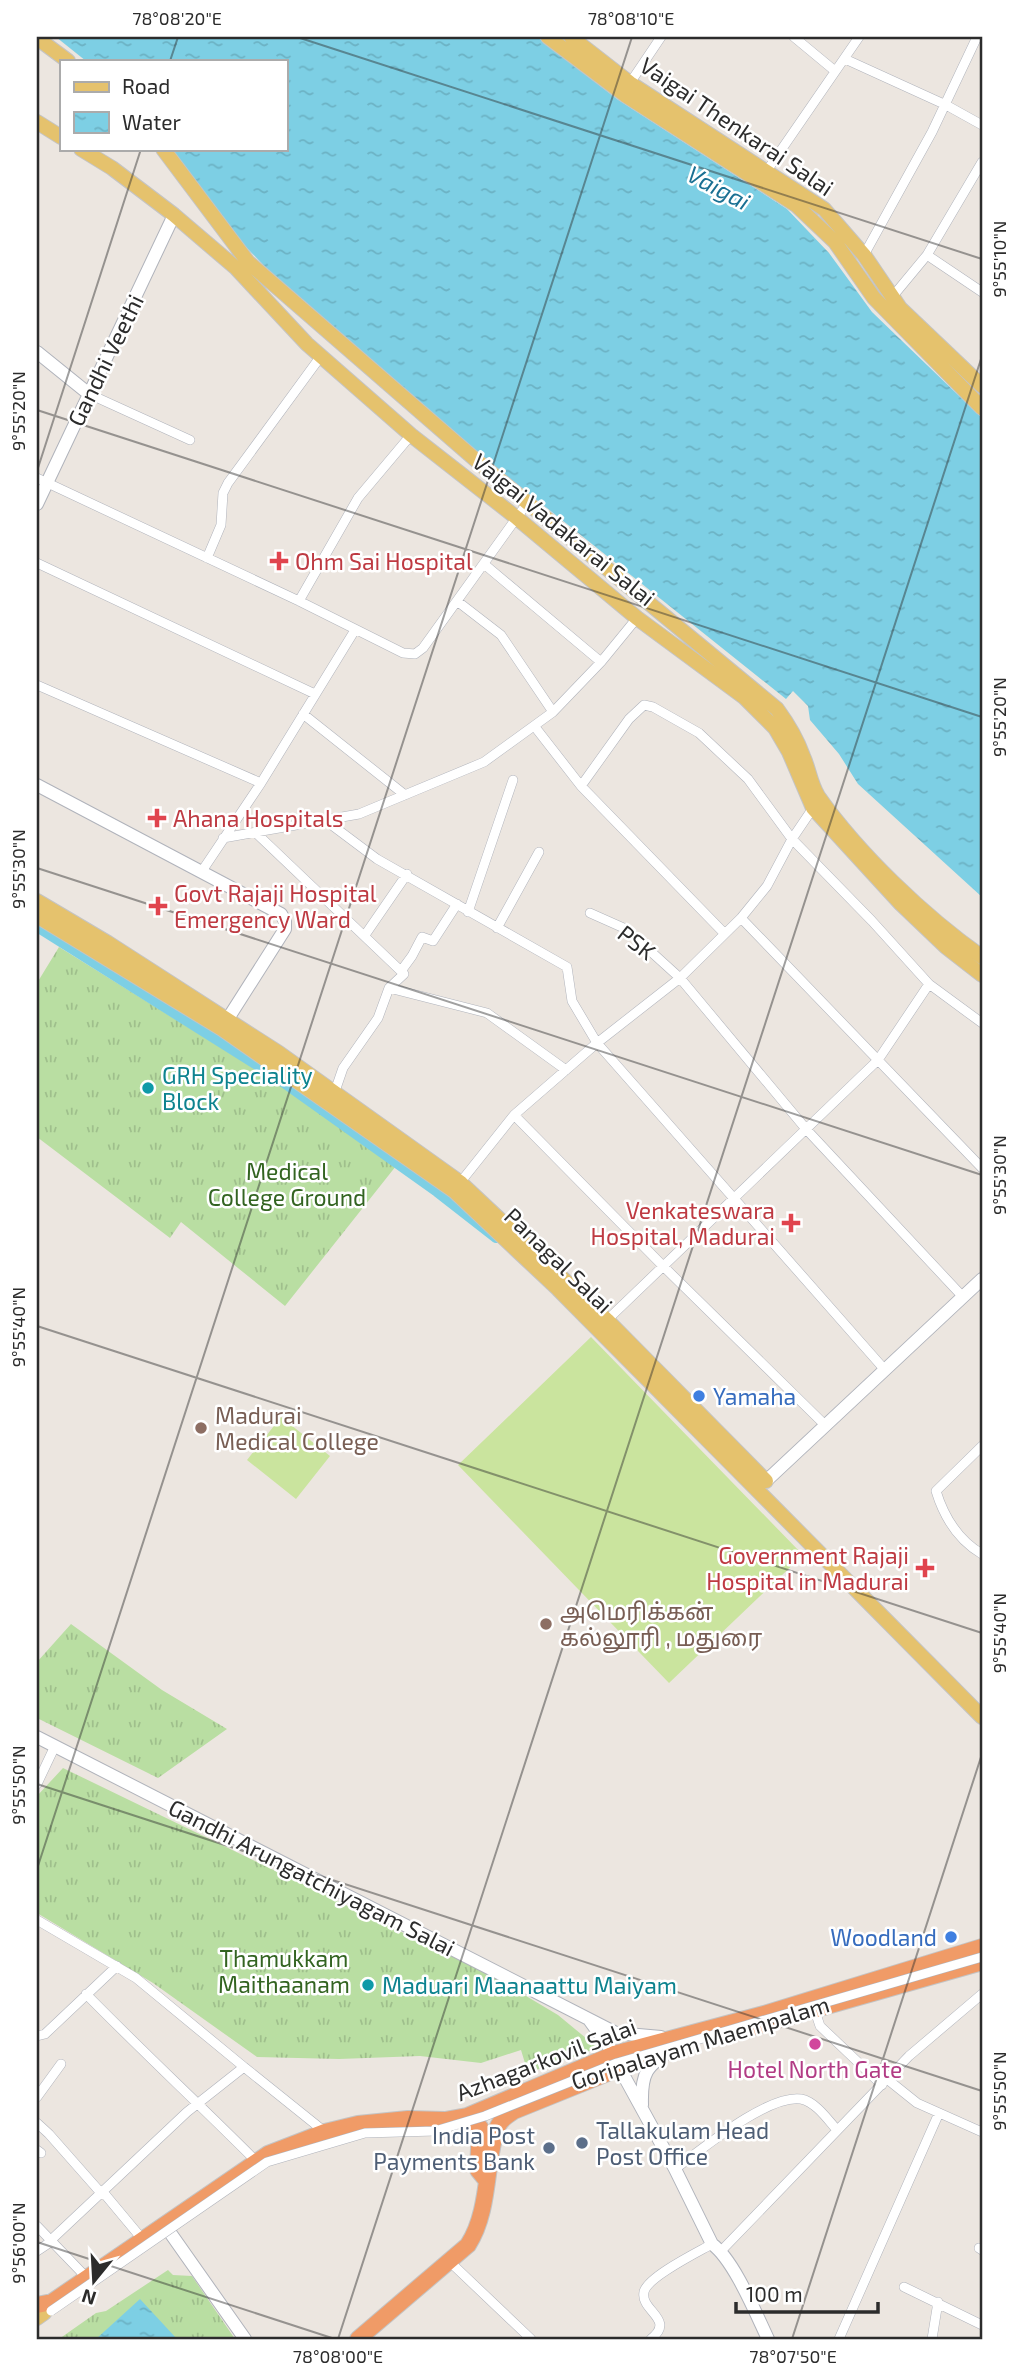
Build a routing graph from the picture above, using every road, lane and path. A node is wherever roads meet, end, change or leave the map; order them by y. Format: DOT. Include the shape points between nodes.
graph roads {
  1 [pos="548,37"];
  2 [pos="571,37"];
  3 [pos="661,37"];
  4 [pos="794,37"];
  5 [pos="859,37"];
  6 [pos="977,37"];
  7 [pos="37,38"];
  8 [pos="845,59"];
  9 [pos="67,60"];
  10 [pos="835,71"];
  11 [pos="630,83"];
  12 [pos="946,105"];
  13 [pos="37,122"];
  14 [pos="982,125"];
  15 [pos="60,136"];
  16 [pos="83,150"];
  17 [pos="164,150"];
  18 [pos="982,162"];
  19 [pos="766,172"];
  20 [pos="174,215"];
  21 [pos="864,255"];
  22 [pos="927,255"];
  23 [pos="982,292"];
  24 [pos="892,296"];
  25 [pos="37,352"];
  26 [pos="321,356"];
  27 [pos="982,386"];
  28 [pos="89,394"];
  29 [pos="982,408"];
  30 [pos="411,435"];
  31 [pos="190,440"];
  32 [pos="42,481"];
  33 [pos="528,502"];
  34 [pos="37,504"];
  35 [pos="517,518"];
  36 [pos="207,558"];
  37 [pos="37,563"];
  38 [pos="484,564"];
  39 [pos="299,601"];
  40 [pos="457,601"];
  41 [pos="638,618"];
  42 [pos="355,630"];
  43 [pos="601,662"];
  44 [pos="37,685"];
  45 [pos="315,694"];
  46 [pos="553,712"];
  47 [pos="303,714"];
  48 [pos="535,727"];
  49 [pos="513,780"];
  50 [pos="261,783"];
  51 [pos="37,785"];
  52 [pos="581,786"];
  53 [pos="405,795"];
  54 [pos="813,808"];
  55 [pos="325,820"];
  56 [pos="256,833"];
  57 [pos="223,838"];
  58 [pos="792,839"];
  59 [pos="539,852"];
  60 [pos="202,871"];
  61 [pos="407,874"];
  62 [pos="37,901"];
  63 [pos="457,904"];
  64 [pos="468,912"];
  65 [pos="590,913"];
  66 [pos="37,916"];
  67 [pos="741,918"];
  68 [pos="497,928"];
  69 [pos="724,933"];
  70 [pos="365,935"];
  71 [pos="982,957"];
  72 [pos="401,971"];
  73 [pos="982,975"];
  74 [pos="680,978"];
  75 [pos="929,984"];
  76 [pos="389,988"];
  77 [pos="982,1023"];
  78 [pos="225,1024"];
  79 [pos="597,1043"];
  80 [pos="878,1060"];
  81 [pos="566,1070"];
  82 [pos="335,1091"];
  83 [pos="330,1106"];
  84 [pos="514,1115"];
  85 [pos="806,1129"];
  86 [pos="982,1168"];
  87 [pos="457,1187"];
  88 [pos="735,1197"];
  89 [pos="663,1266"];
  90 [pos="982,1279"];
  91 [pos="963,1297"];
  92 [pos="603,1324"];
  93 [pos="885,1370"];
  94 [pos="825,1425"];
  95 [pos="982,1446"];
  96 [pos="766,1481"];
  97 [pos="982,1554"];
  98 [pos="982,1717"];
  99 [pos="37,1737"];
  100 [pos="55,1746"];
  101 [pos="37,1784"];
  102 [pos="37,1920"];
  103 [pos="982,1947"];
  104 [pos="982,1960"];
  105 [pos="117,1966"];
  106 [pos="86,1994"];
  107 [pos="982,1994"];
  108 [pos="815,2011"];
  109 [pos="588,2018"];
  110 [pos="37,2036"];
  111 [pos="676,2043"];
  112 [pos="617,2060"];
  113 [pos="61,2064"];
  114 [pos="244,2067"];
  115 [pos="884,2082"];
  116 [pos="37,2097"];
  117 [pos="198,2102"];
  118 [pos="642,2108"];
  119 [pos="939,2113"];
  120 [pos="467,2116"];
  121 [pos="37,2123"];
  122 [pos="837,2130"];
  123 [pos="325,2132"];
  124 [pos="982,2132"];
  125 [pos="257,2161"];
  126 [pos="675,2169"];
  127 [pos="487,2181"];
  128 [pos="102,2192"];
  129 [pos="164,2224"];
  130 [pos="37,2226"];
  131 [pos="51,2240"];
  132 [pos="143,2240"];
  133 [pos="716,2247"];
  134 [pos="37,2251"];
  135 [pos="449,2261"];
  136 [pos="86,2277"];
  137 [pos="904,2287"];
  138 [pos="938,2302"];
  139 [pos="47,2306"];
  140 [pos="37,2318"];
  141 [pos="982,2325"];
  142 [pos="245,2339"];
  143 [pos="358,2339"];
  144 [pos="531,2339"];
  145 [pos="651,2339"];
  146 [pos="768,2339"];
  147 [pos="839,2339"];
  148 [pos="932,2339"];
  1 -- 29 [label="main road, Vaigai Thenkarai Salai" via="625,95 796,205 835,242 874,298"];
  2 -- 11 [label="main road, Vaigai Thenkarai Salai"];
  3 -- 11 [label="street"];
  4 -- 10 [label="street"];
  5 -- 8 [label="street"];
  6 -- 12 [label="street"];
  7 -- 9 [label="main road"];
  8 -- 10 [label="street"];
  8 -- 12 [label="street"];
  10 -- 19 [label="street"];
  11 -- 19 [label="main road, Vaigai Thenkarai Salai"];
  12 -- 14 [label="street"];
  12 -- 21 [label="street"];
  13 -- 15 [label="main road"];
  16 -- 20 [label="main road, Vaigai Vadakarai Salai" via="113,167"];
  17 -- 33 [label="main road, Vaigai Vadakarai Salai" via="248,262"];
  18 -- 22 [label="street"];
  19 -- 21 [label="main road, Vaigai Thenkarai Salai" via="824,209"];
  20 -- 26 [label="main road, Vaigai Vadakarai Salai" via="236,268"];
  20 -- 28 [label="street, Gandhi Veethi"];
  21 -- 24 [label="main road, Vaigai Thenkarai Salai"];
  22 -- 23 [label="street"];
  22 -- 24 [label="street"];
  24 -- 27 [label="main road, Vaigai Thenkarai Salai"];
  25 -- 28 [label="street"];
  26 -- 30 [label="main road, Vaigai Vadakarai Salai"];
  26 -- 36 [label="street" via="228,483 221,525"];
  28 -- 31 [label="street"];
  28 -- 32 [label="street, Gandhi Veethi"];
  30 -- 35 [label="main road, Vaigai Vadakarai Salai"];
  30 -- 39 [label="street" via="358,498"];
  32 -- 34 [label="street, Gandhi Veethi"];
  32 -- 36 [label="street"];
  33 -- 35 [label="street"];
  33 -- 71 [label="main road, Vaigai Vadakarai Salai" via="777,709 790,726 817,793 840,823 927,914"];
  35 -- 38 [label="street"];
  35 -- 41 [label="main road, Vaigai Vadakarai Salai"];
  36 -- 39 [label="street"];
  37 -- 45 [label="street"];
  38 -- 40 [label="street"];
  38 -- 43 [label="street"];
  39 -- 42 [label="street"];
  40 -- 42 [label="street" via="415,654 403,653"];
  40 -- 46 [label="street" via="501,635"];
  41 -- 43 [label="street"];
  41 -- 54 [label="main road, Vaigai Vadakarai Salai" via="744,697 775,728"];
  42 -- 45 [label="street"];
  43 -- 46 [label="street"];
  44 -- 50 [label="street"];
  45 -- 47 [label="street"];
  46 -- 48 [label="street"];
  47 -- 50 [label="street"];
  47 -- 53 [label="street"];
  48 -- 52 [label="street"];
  48 -- 53 [label="street" via="484,762"];
  49 -- 64 [label="street"];
  50 -- 57 [label="street"];
  51 -- 60 [label="street"];
  52 -- 58 [label="street" via="629,719 644,705 653,707 699,733 748,779"];
  52 -- 69 [label="street"];
  53 -- 55 [label="street" via="359,814"];
  54 -- 58 [label="street"];
  54 -- 73 [label="main road, Vaigai Vadakarai Salai" via="901,904"];
  55 -- 56 [label="street"];
  55 -- 61 [label="street" via="377,859"];
  56 -- 57 [label="street"];
  56 -- 70 [label="street"];
  57 -- 60 [label="street"];
  58 -- 67 [label="street" via="767,886"];
  58 -- 75 [label="street"];
  59 -- 68 [label="street"];
  60 -- 78 [label="street" via="281,914 285,921 281,936"];
  61 -- 63 [label="street"];
  61 -- 70 [label="street"];
  62 -- 78 [label="main road, Panagal Salai"];
  63 -- 64 [label="street"];
  63 -- 72 [label="street" via="433,941 422,937"];
  64 -- 68 [label="street"];
  65 -- 74 [label="street, PSK" via="626,929"];
  66 -- 78 [label="main road, Panagal Salai"];
  67 -- 69 [label="street"];
  67 -- 80 [label="street"];
  68 -- 79 [label="street" via="567,967 572,1001"];
  69 -- 74 [label="street"];
  70 -- 72 [label="street"];
  72 -- 76 [label="street" via="404,974"];
  74 -- 79 [label="street"];
  74 -- 85 [label="street, PSK"];
  75 -- 77 [label="street"];
  75 -- 80 [label="street"];
  76 -- 81 [label="street" via="487,1013"];
  76 -- 82 [label="street" via="378,1018 343,1068"];
  78 -- 82 [label="main road, Panagal Salai"];
  78 -- 83 [label="main road, Panagal Salai"];
  79 -- 81 [label="street"];
  79 -- 88 [label="street"];
  80 -- 85 [label="street"];
  80 -- 86 [label="street"];
  81 -- 84 [label="street"];
  82 -- 83 [label="street"];
  82 -- 87 [label="main road, Panagal Salai"];
  83 -- 87 [label="main road, Panagal Salai"];
  84 -- 87 [label="street"];
  84 -- 89 [label="street"];
  85 -- 88 [label="street"];
  85 -- 91 [label="street, PSK"];
  87 -- 92 [label="main road, Panagal Salai"];
  88 -- 89 [label="street"];
  88 -- 93 [label="street"];
  89 -- 92 [label="street"];
  89 -- 94 [label="street"];
  90 -- 91 [label="street"];
  91 -- 93 [label="street"];
  92 -- 96 [label="main road, Panagal Salai"];
  92 -- 98 [label="main road, Panagal Salai"];
  93 -- 94 [label="street"];
  94 -- 96 [label="street"];
  95 -- 97 [label="street" via="936,1491 956,1531"];
  99 -- 100 [label="street, Gandhi Arungatchiyagam Salai"];
  100 -- 101 [label="street"];
  100 -- 109 [label="street, Gandhi Arungatchiyagam Salai"];
  102 -- 105 [label="street"];
  103 -- 111 [label="highway, Azhagarkovil Salai"];
  104 -- 108 [label="highway, Azhagarkovil Salai"];
  104 -- 139 [label="street, Goripalayam Maempalam, bridge" via="617,2063 435,2131 365,2133 267,2162"];
  105 -- 106 [label="street"];
  105 -- 114 [label="street"];
  106 -- 110 [label="street" via="45,2034"];
  106 -- 117 [label="street"];
  107 -- 115 [label="street"];
  108 -- 111 [label="highway, Azhagarkovil Salai"];
  108 -- 115 [label="street" via="820,2026"];
  109 -- 111 [label="street, Gandhi Arungatchiyagam Salai" via="616,2033"];
  109 -- 112 [label="street, Gandhi Arungatchiyagam Salai"];
  111 -- 112 [label="highway, Azhagarkovil Salai"];
  111 -- 118 [label="street" via="649,2066 641,2087"];
  112 -- 118 [label="street, Gandhi Arungatchiyagam Salai"];
  112 -- 120 [label="highway, Azhagarkovil Salai"];
  112 -- 127 [label="highway, Azhagarkovil Salai" via="502,2119"];
  113 -- 116 [label="street"];
  114 -- 117 [label="street"];
  114 -- 123 [label="street"];
  115 -- 119 [label="street"];
  115 -- 122 [label="street"];
  117 -- 125 [label="street"];
  117 -- 128 [label="street"];
  118 -- 126 [label="street, Gandhi Arungatchiyagam Salai"];
  119 -- 124 [label="street"];
  119 -- 147 [label="street"];
  120 -- 123 [label="highway, Azhagarkovil Salai" via="358,2124"];
  120 -- 127 [label="highway" via="480,2127 478,2170"];
  121 -- 128 [label="street"];
  122 -- 126 [label="street" via="813,2104 801,2099 785,2101 734,2124"];
  122 -- 133 [label="street"];
  123 -- 125 [label="highway, Azhagarkovil Salai"];
  125 -- 129 [label="highway, Azhagarkovil Salai"];
  126 -- 133 [label="street, Gandhi Arungatchiyagam Salai"];
  127 -- 135 [label="highway" via="475,2234"];
  128 -- 131 [label="street"];
  128 -- 132 [label="street"];
  129 -- 132 [label="highway, Azhagarkovil Salai"];
  129 -- 142 [label="street"];
  130 -- 131 [label="street"];
  131 -- 134 [label="street"];
  131 -- 136 [label="street"];
  132 -- 136 [label="highway, Azhagarkovil Salai"];
  133 -- 145 [label="street" via="659,2275 645,2288 644,2296 661,2326"];
  133 -- 146 [label="street, Gandhi Arungatchiyagam Salai"];
  135 -- 143 [label="highway"];
  135 -- 144 [label="street"];
  136 -- 139 [label="highway, Azhagarkovil Salai"];
  137 -- 138 [label="street"];
  138 -- 141 [label="street"];
  138 -- 148 [label="street"];
  139 -- 140 [label="main road"];
}
